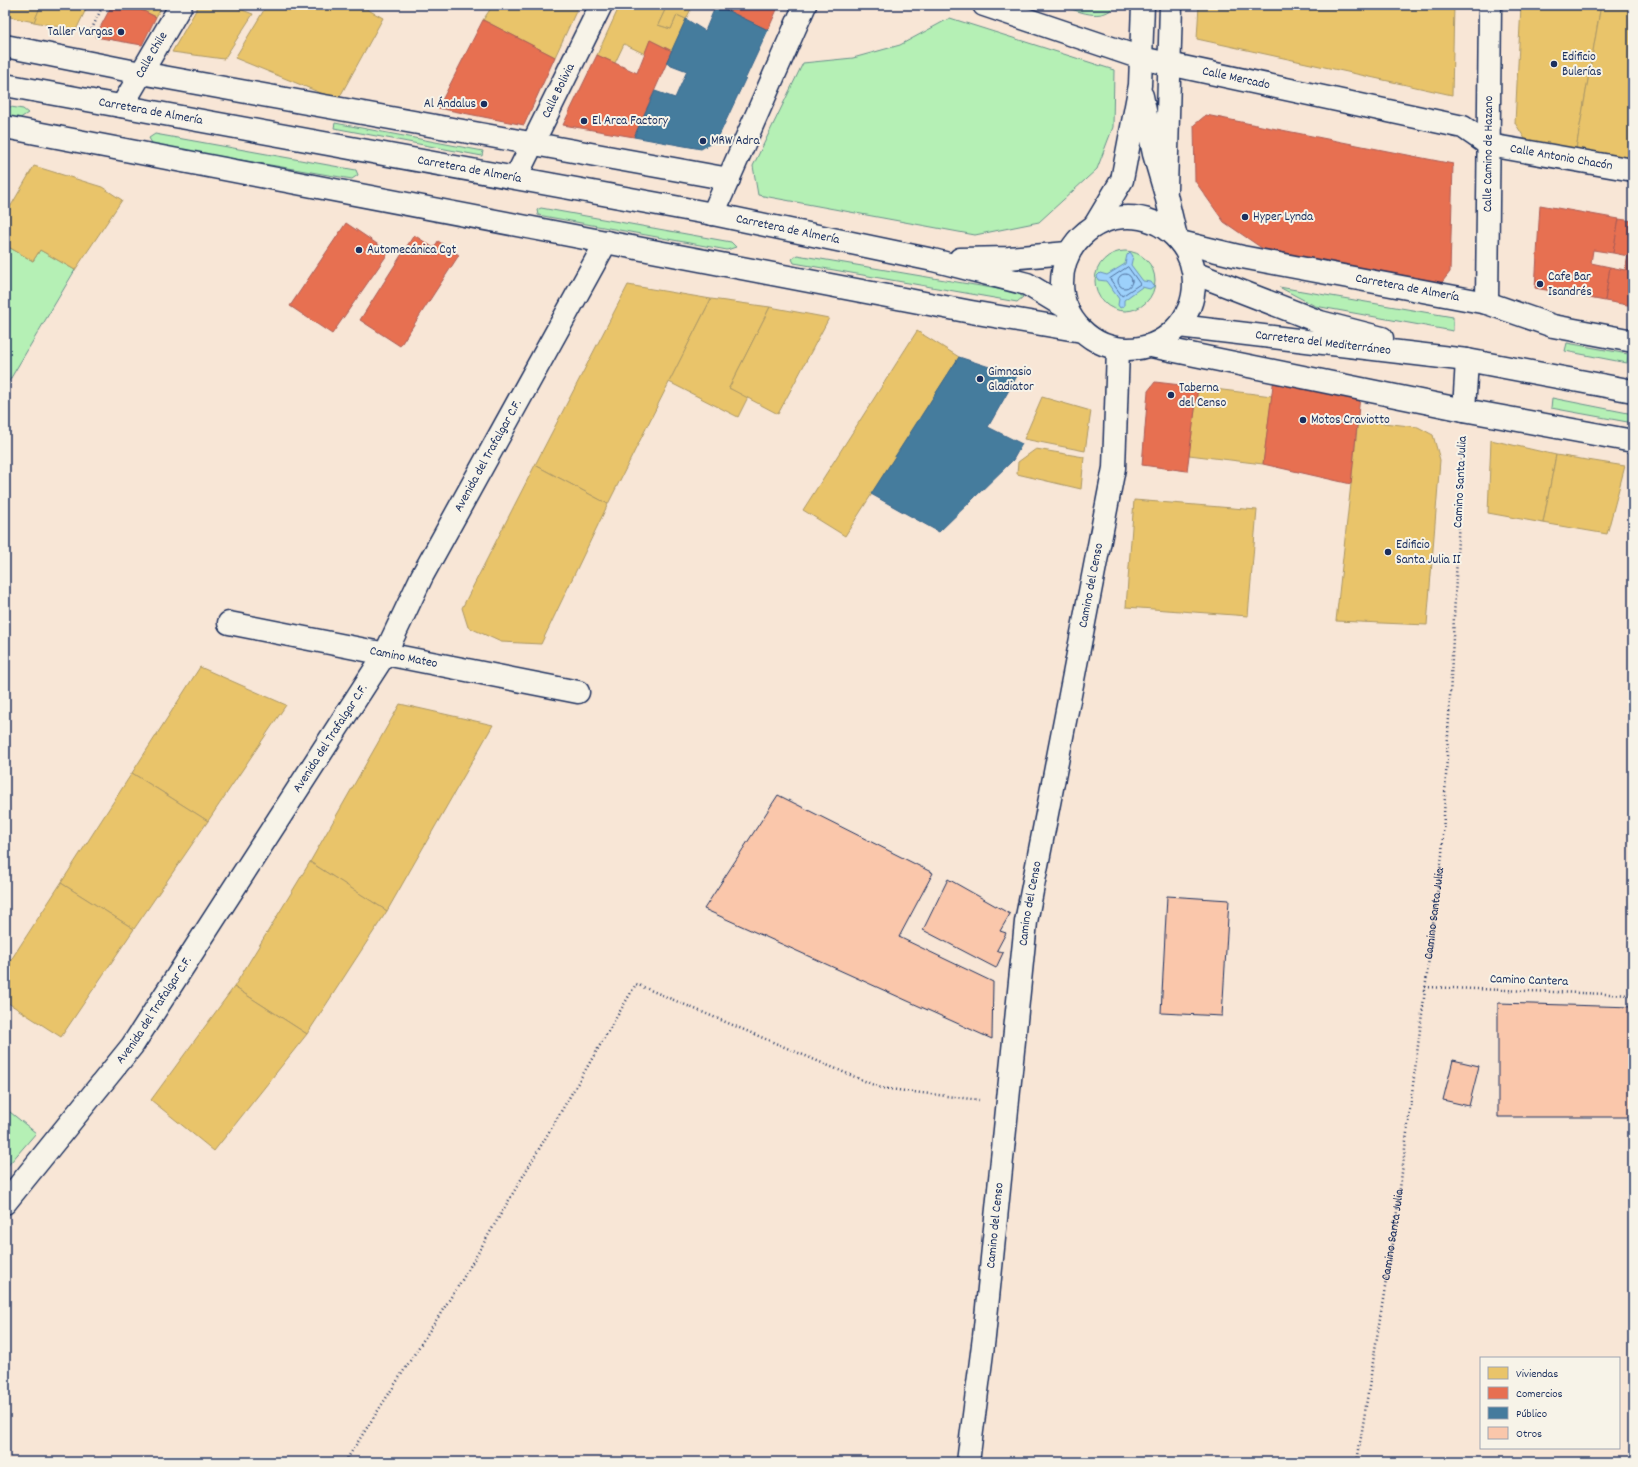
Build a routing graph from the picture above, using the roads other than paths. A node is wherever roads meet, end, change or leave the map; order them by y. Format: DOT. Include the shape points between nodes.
graph roads {
  1 [pos="181,5"];
  2 [pos="601,5"];
  3 [pos="806,5"];
  4 [pos="984,5"];
  5 [pos="1143,5"];
  6 [pos="1171,5"];
  7 [pos="1490,5"];
  8 [pos="5,46"];
  9 [pos="1141,58"];
  10 [pos="1170,64"];
  11 [pos="141,73"];
  12 [pos="5,85"];
  13 [pos="1140,85"];
  14 [pos="122,106"];
  15 [pos="5,127"];
  16 [pos="1489,145"];
  17 [pos="1633,170"];
  18 [pos="516,177"];
  19 [pos="729,179"];
  20 [pos="1166,195"];
  21 [pos="713,214"];
  22 [pos="1095,225"];
  23 [pos="1178,239"];
  24 [pos="606,242"];
  25 [pos="1068,253"];
  26 [pos="933,260"];
  27 [pos="1194,273"];
  28 [pos="1487,303"];
  29 [pos="1067,308"];
  30 [pos="1179,326"];
  31 [pos="1082,331"];
  32 [pos="1633,341"];
  33 [pos="1151,346"];
  34 [pos="1118,349"];
  35 [pos="1467,360"];
  36 [pos="1633,391"];
  37 [pos="1464,410"];
  38 [pos="1633,441"];
  39 [pos="229,623"];
  40 [pos="385,654"];
  41 [pos="578,692"];
  42 [pos="5,1203"];
  43 [pos="968,1462"];
  1 -- 11 [label="main road, Calle Chile"];
  2 -- 18 [label="main road, Calle Bolivia"];
  3 -- 19 [label="main road"];
  4 -- 9 [label="main road, Calle Mercado"];
  5 -- 9 [label="main road"];
  6 -- 10 [label="main road"];
  7 -- 16 [label="main road, Calle Camino de Hazano"];
  8 -- 11 [label="main road"];
  9 -- 10 [label="main road, Calle Mercado"];
  9 -- 13 [label="main road"];
  10 -- 16 [label="main road, Calle Mercado" via="1463,127"];
  10 -- 20 [label="main road"];
  11 -- 14 [label="main road, Calle Chile"];
  11 -- 19 [label="main road"];
  12 -- 14 [label="main road, Carretera de Almería"];
  13 -- 20 [label="main road" via="1154,154"];
  13 -- 22 [label="main road" via="1122,180"];
  14 -- 18 [label="main road, Carretera de Almería"];
  15 -- 24 [label="main road"];
  16 -- 17 [label="main road, Calle Antonio Chacón"];
  16 -- 28 [label="main road, Calle Camino de Hazano"];
  18 -- 21 [label="main road, Carretera de Almería"];
  19 -- 21 [label="main road"];
  20 -- 23 [label="main road"];
  21 -- 26 [label="main road, Carretera de Almería"];
  22 -- 23 [label="main road" via="1116,217 1138,217 1159,224"];
  22 -- 25 [label="main road" via="1080,237"];
  23 -- 27 [label="main road" via="1189,257"];
  23 -- 28 [label="main road, Carretera de Almería" via="1242,257"];
  24 -- 31 [label="main road"];
  24 -- 40 [label="main road, Avenida del Trafalgar C.F." via="422,576"];
  25 -- 26 [label="main road, Carretera de Almería"];
  25 -- 29 [label="main road" via="1063,271 1062,290"];
  26 -- 29 [label="main road, Carretera de Almería" via="1027,284"];
  27 -- 30 [label="main road" via="1194,292 1189,310"];
  27 -- 35 [label="main road, Carretera del Mediterráneo" via="1320,322"];
  28 -- 32 [label="main road, Carretera de Almería" via="1553,326"];
  29 -- 31 [label="main road" via="1073,321"];
  30 -- 33 [label="main road"];
  30 -- 35 [label="main road, Carretera del Mediterráneo"];
  31 -- 34 [label="main road" via="1099,343"];
  33 -- 34 [label="main road"];
  33 -- 37 [label="main road"];
  34 -- 43 [label="main road, Camino del Censo" via="1114,468 1026,922 984,1337"];
  35 -- 36 [label="main road, Carretera del Mediterráneo"];
  35 -- 37 [label="main road"];
  37 -- 38 [label="main road"];
  39 -- 40 [label="main road, Camino Mateo"];
  40 -- 41 [label="main road, Camino Mateo"];
  40 -- 42 [label="main road, Avenida del Trafalgar C.F." via="132,1046"];
}
